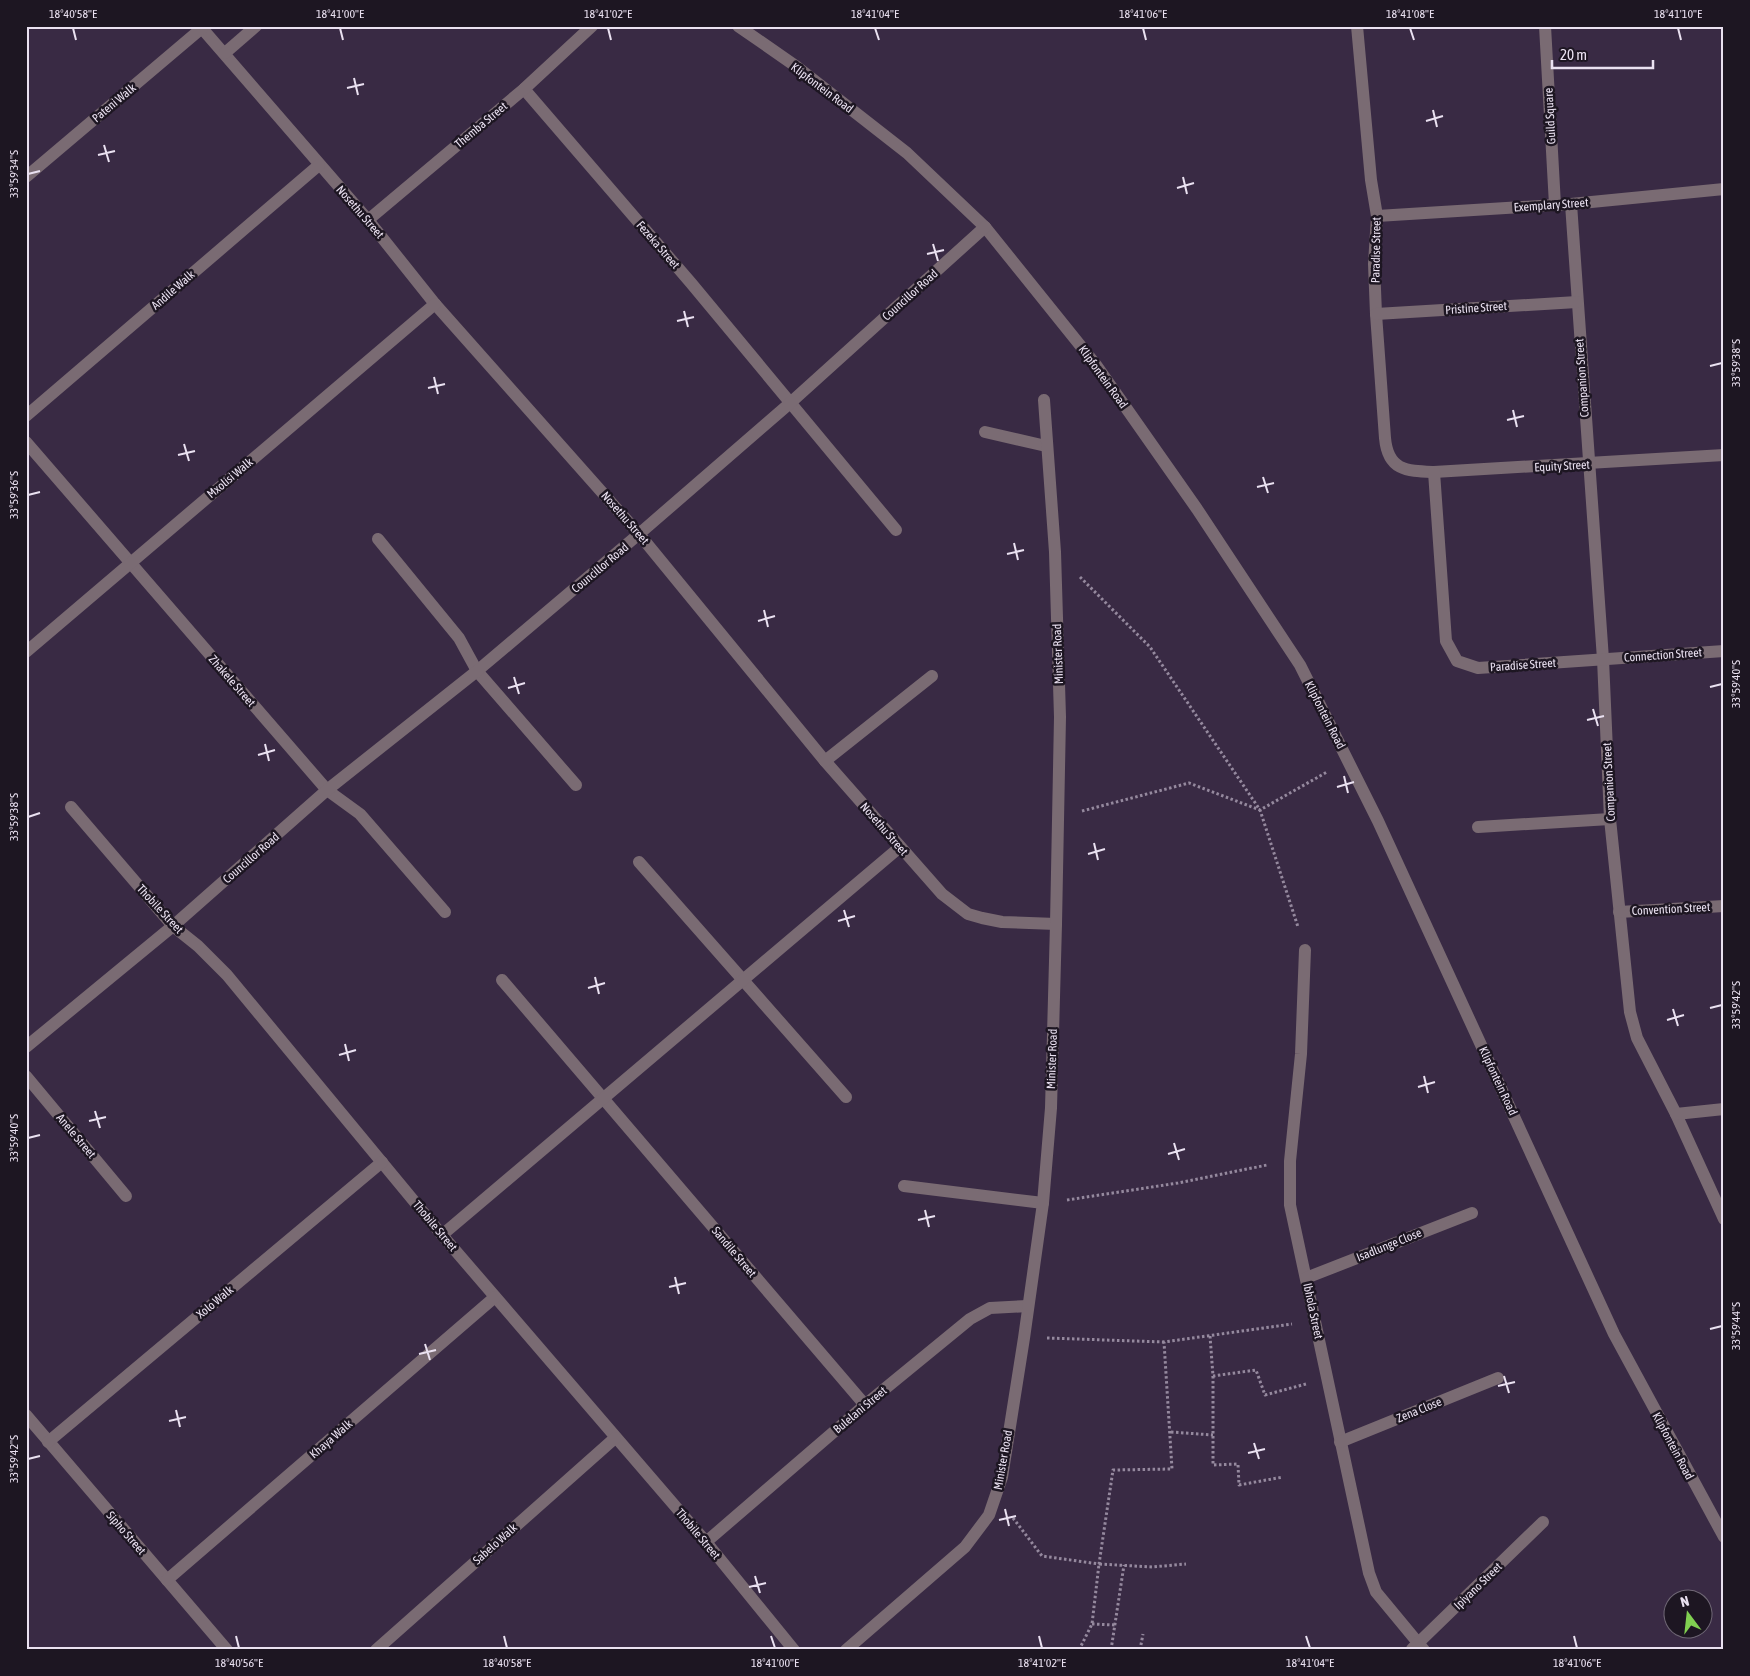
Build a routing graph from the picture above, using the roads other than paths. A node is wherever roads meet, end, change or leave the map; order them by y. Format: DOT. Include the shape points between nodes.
graph roads {
  1 [pos="256,26"];
  2 [pos="592,26"];
  3 [pos="738,26"];
  4 [pos="1357,26"];
  5 [pos="1545,26"];
  6 [pos="201,27"];
  7 [pos="225,53"];
  8 [pos="524,89"];
  9 [pos="319,165"];
  10 [pos="26,177"];
  11 [pos="1724,190"];
  12 [pos="1571,204"];
  13 [pos="1555,205"];
  14 [pos="1377,216"];
  15 [pos="368,220"];
  16 [pos="985,227"];
  17 [pos="1577,302"];
  18 [pos="435,304"];
  19 [pos="1376,314"];
  20 [pos="1044,400"];
  21 [pos="789,404"];
  22 [pos="26,416"];
  23 [pos="986,432"];
  24 [pos="26,442"];
  25 [pos="1046,446"];
  26 [pos="1724,455"];
  27 [pos="1588,464"];
  28 [pos="1401,468"];
  29 [pos="1434,472"];
  30 [pos="896,530"];
  31 [pos="639,534"];
  32 [pos="378,539"];
  33 [pos="131,562"];
  34 [pos="1724,651"];
  35 [pos="26,652"];
  36 [pos="1603,659"];
  37 [pos="477,672"];
  38 [pos="932,676"];
  39 [pos="826,761"];
  40 [pos="576,785"];
  41 [pos="327,790"];
  42 [pos="71,807"];
  43 [pos="1610,819"];
  44 [pos="1478,826"];
  45 [pos="900,847"];
  46 [pos="639,862"];
  47 [pos="1724,906"];
  48 [pos="446,912"];
  49 [pos="1619,912"];
  50 [pos="1056,924"];
  51 [pos="172,926"];
  52 [pos="1305,950"];
  53 [pos="502,980"];
  54 [pos="743,980"];
  55 [pos="26,1046"];
  56 [pos="26,1076"];
  57 [pos="846,1096"];
  58 [pos="603,1098"];
  59 [pos="1724,1109"];
  60 [pos="1676,1114"];
  61 [pos="382,1162"];
  62 [pos="904,1186"];
  63 [pos="126,1196"];
  64 [pos="1043,1203"];
  65 [pos="1472,1213"];
  66 [pos="1724,1219"];
  67 [pos="442,1235"];
  68 [pos="1306,1278"];
  69 [pos="495,1298"];
  70 [pos="1028,1306"];
  71 [pos="1498,1378"];
  72 [pos="865,1405"];
  73 [pos="26,1415"];
  74 [pos="615,1438"];
  75 [pos="48,1442"];
  76 [pos="1340,1442"];
  77 [pos="1544,1522"];
  78 [pos="1724,1538"];
  79 [pos="706,1542"];
  80 [pos="167,1580"];
  81 [pos="1418,1648"];
  82 [pos="227,1650"];
  83 [pos="376,1650"];
  84 [pos="794,1650"];
  85 [pos="846,1650"];
  1 -- 7 [label="street"];
  2 -- 8 [label="street, Themba Street"];
  3 -- 16 [label="street, Klipfontein Road" via="797,67 907,153"];
  4 -- 14 [label="street, Paradise Street"];
  5 -- 13 [label="street, Guild Square"];
  6 -- 7 [label="street, Nosethu Street"];
  6 -- 10 [label="street, Pateni Walk"];
  7 -- 9 [label="street, Nosethu Street"];
  8 -- 15 [label="street, Themba Street"];
  8 -- 21 [label="street, Fezeka Street" via="691,283"];
  9 -- 15 [label="street, Nosethu Street"];
  9 -- 22 [label="street, Andile Walk"];
  11 -- 12 [label="street, Exemplary Street"];
  12 -- 13 [label="street, Exemplary Street"];
  12 -- 17 [label="street, Companion Street"];
  13 -- 14 [label="street, Exemplary Street"];
  14 -- 19 [label="street, Paradise Street" via="1374,257"];
  15 -- 18 [label="street, Nosethu Street"];
  16 -- 21 [label="street, Councillor Road"];
  16 -- 78 [label="street, Klipfontein Road" via="1096,365 1197,509 1300,666 1382,830 1614,1334"];
  17 -- 19 [label="street, Pristine Street"];
  17 -- 27 [label="street, Companion Street"];
  18 -- 31 [label="street, Nosethu Street"];
  18 -- 33 [label="street, Mxolisi Walk"];
  19 -- 28 [label="street, Paradise Street" via="1386,446 1394,463"];
  20 -- 25 [label="street, Minister Road"];
  21 -- 30 [label="street"];
  21 -- 31 [label="street, Councillor Road"];
  23 -- 25 [label="street"];
  24 -- 33 [label="street, Zhakele Street"];
  25 -- 50 [label="street, Minister Road" via="1055,552 1060,718"];
  26 -- 27 [label="street, Equity Street"];
  27 -- 29 [label="street, Equity Street"];
  27 -- 36 [label="street, Companion Street"];
  28 -- 29 [label="street, Equity Street"];
  29 -- 36 [label="street, Paradise Street" via="1446,641 1457,661 1478,668"];
  31 -- 37 [label="street, Councillor Road"];
  31 -- 39 [label="street, Nosethu Street"];
  32 -- 37 [label="street" via="459,638"];
  33 -- 35 [label="street, Mxolisi Walk"];
  33 -- 41 [label="street, Zhakele Street"];
  34 -- 36 [label="street, Connection Street"];
  36 -- 43 [label="street, Companion Street"];
  37 -- 40 [label="street"];
  37 -- 41 [label="street, Councillor Road"];
  38 -- 39 [label="street"];
  39 -- 45 [label="street, Nosethu Street"];
  41 -- 48 [label="street, Zhakele Street" via="360,814"];
  41 -- 51 [label="street, Councillor Road"];
  42 -- 51 [label="street, Thobile Street"];
  43 -- 44 [label="street"];
  43 -- 49 [label="street, Companion Street"];
  45 -- 50 [label="street, Nosethu Street" via="942,894 968,914 1002,922"];
  45 -- 54 [label="street"];
  46 -- 54 [label="street"];
  47 -- 49 [label="street, Convention Street"];
  49 -- 60 [label="street, Companion Street" via="1633,1026"];
  50 -- 64 [label="street, Minister Road" via="1051,1108"];
  51 -- 55 [label="street, Councillor Road"];
  51 -- 61 [label="street, Thobile Street" via="227,975"];
  52 -- 68 [label="street, Ibhola Street" via="1290,1161 1290,1205"];
  53 -- 58 [label="street, Sandile Street"];
  54 -- 57 [label="street"];
  54 -- 58 [label="street"];
  56 -- 63 [label="street, Anele Street"];
  58 -- 67 [label="street"];
  58 -- 72 [label="street, Sandile Street"];
  59 -- 60 [label="street"];
  60 -- 66 [label="street, Companion Street"];
  61 -- 67 [label="street, Thobile Street"];
  61 -- 75 [label="street, Xolo Walk"];
  62 -- 64 [label="street"];
  64 -- 70 [label="street, Minister Road"];
  65 -- 68 [label="street, Isadlunge Close"];
  67 -- 69 [label="street, Thobile Street"];
  68 -- 76 [label="street, Ibhola Street"];
  69 -- 74 [label="street, Thobile Street"];
  69 -- 80 [label="street, Khaya Walk"];
  70 -- 72 [label="street, Bulelani Street" via="990,1308 979,1313"];
  70 -- 85 [label="street, Minister Road" via="1002,1477 989,1515 964,1548"];
  71 -- 76 [label="street, Zena Close"];
  72 -- 79 [label="street, Bulelani Street"];
  73 -- 75 [label="street, Sipho Street"];
  74 -- 79 [label="street, Thobile Street"];
  74 -- 83 [label="street, Sabelo Walk"];
  75 -- 80 [label="street, Sipho Street"];
  76 -- 81 [label="street, Ibhola Street" via="1372,1583"];
  77 -- 81 [label="street, Ipiyano Street"];
  79 -- 84 [label="street, Thobile Street"];
  80 -- 82 [label="street, Sipho Street"];
}
